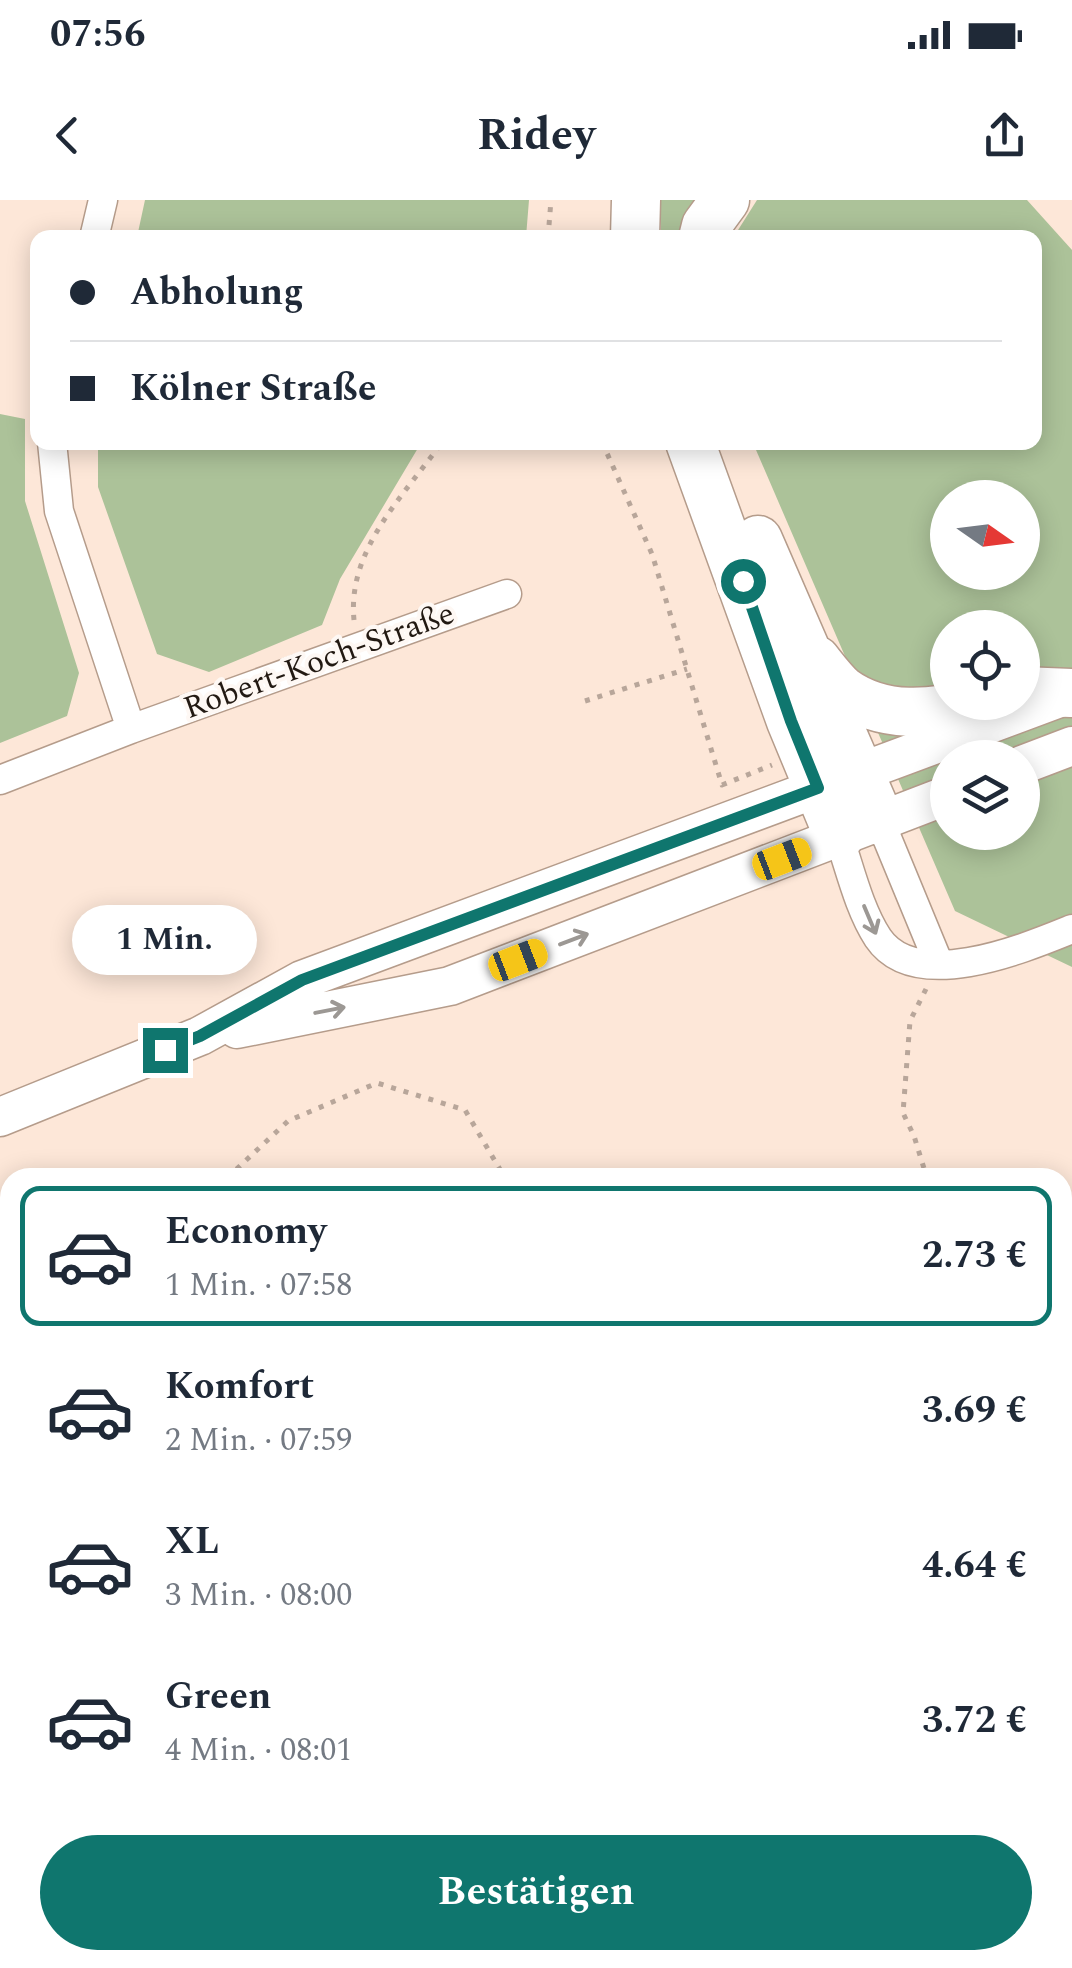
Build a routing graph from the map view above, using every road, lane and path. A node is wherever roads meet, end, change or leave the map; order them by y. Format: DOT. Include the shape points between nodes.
graph roads {
  1 [pos="103,200"];
  2 [pos="551,200"];
  3 [pos="636,200"];
  4 [pos="725,200"];
  5 [pos="96,230"];
  6 [pos="549,230"];
  7 [pos="635,230"];
  8 [pos="705,230"];
  9 [pos="53,450"];
  10 [pos="437,450"];
  11 [pos="606,450"];
  12 [pos="693,450"];
  13 [pos="724,450"];
  14 [pos="508,594"];
  15 [pos="358,648"];
  16 [pos="809,652"];
  17 [pos="687,669"];
  18 [pos="1040,692"];
  19 [pos="1072,693"];
  20 [pos="585,701"];
  21 [pos="930,712"];
  22 [pos="132,729"];
  23 [pos="1072,746"];
  24 [pos="1040,759"];
  25 [pos="827,770"];
  26 [pos="0,780"];
  27 [pos="930,802"];
  28 [pos="859,829"];
  29 [pos="1072,929"];
  30 [pos="938,964"];
  31 [pos="200,1036"];
  32 [pos="0,1117"];
  33 [pos="238,1168"];
  34 [pos="499,1168"];
  35 [pos="924,1168"];
  1 -- 5 [label="street"];
  2 -- 6 [label="path"];
  3 -- 7 [label="highway"];
  4 -- 8 [label="highway"];
  9 -- 22 [label="street" via="59,511"];
  10 -- 15 [label="path" via="361,560 352,597"];
  11 -- 17 [label="path" via="652,554"];
  12 -- 25 [label="highway"];
  13 -- 16 [label="highway"];
  14 -- 15 [label="street, Robert-Koch-Straße"];
  15 -- 22 [label="street, Robert-Koch-Straße"];
  16 -- 21 [label="highway" via="842,689 878,708"];
  16 -- 25 [label="highway"];
  17 -- 20 [label="path"];
  17 -- 25 [label="path" via="722,785"];
  18 -- 19 [label="highway"];
  19 -- 25 [label="main road"];
  22 -- 26 [label="street, Robert-Koch-Straße"];
  23 -- 24 [label="main road"];
  25 -- 28 [label="highway"];
  25 -- 31 [label="main road" via="302,980"];
  27 -- 28 [label="main road"];
  28 -- 30 [label="street"];
  28 -- 30 [label="street, one-way" via="880,940 896,953"];
  31 -- 28 [label="main road, one-way" via="450,986"];
  29 -- 30 [label="street" via="995,958"];
  30 -- 35 [label="path" via="910,1021 904,1064 903,1113"];
  31 -- 32 [label="main road"];
  33 -- 34 [label="path" via="288,1121 377,1082 464,1110"];
}
